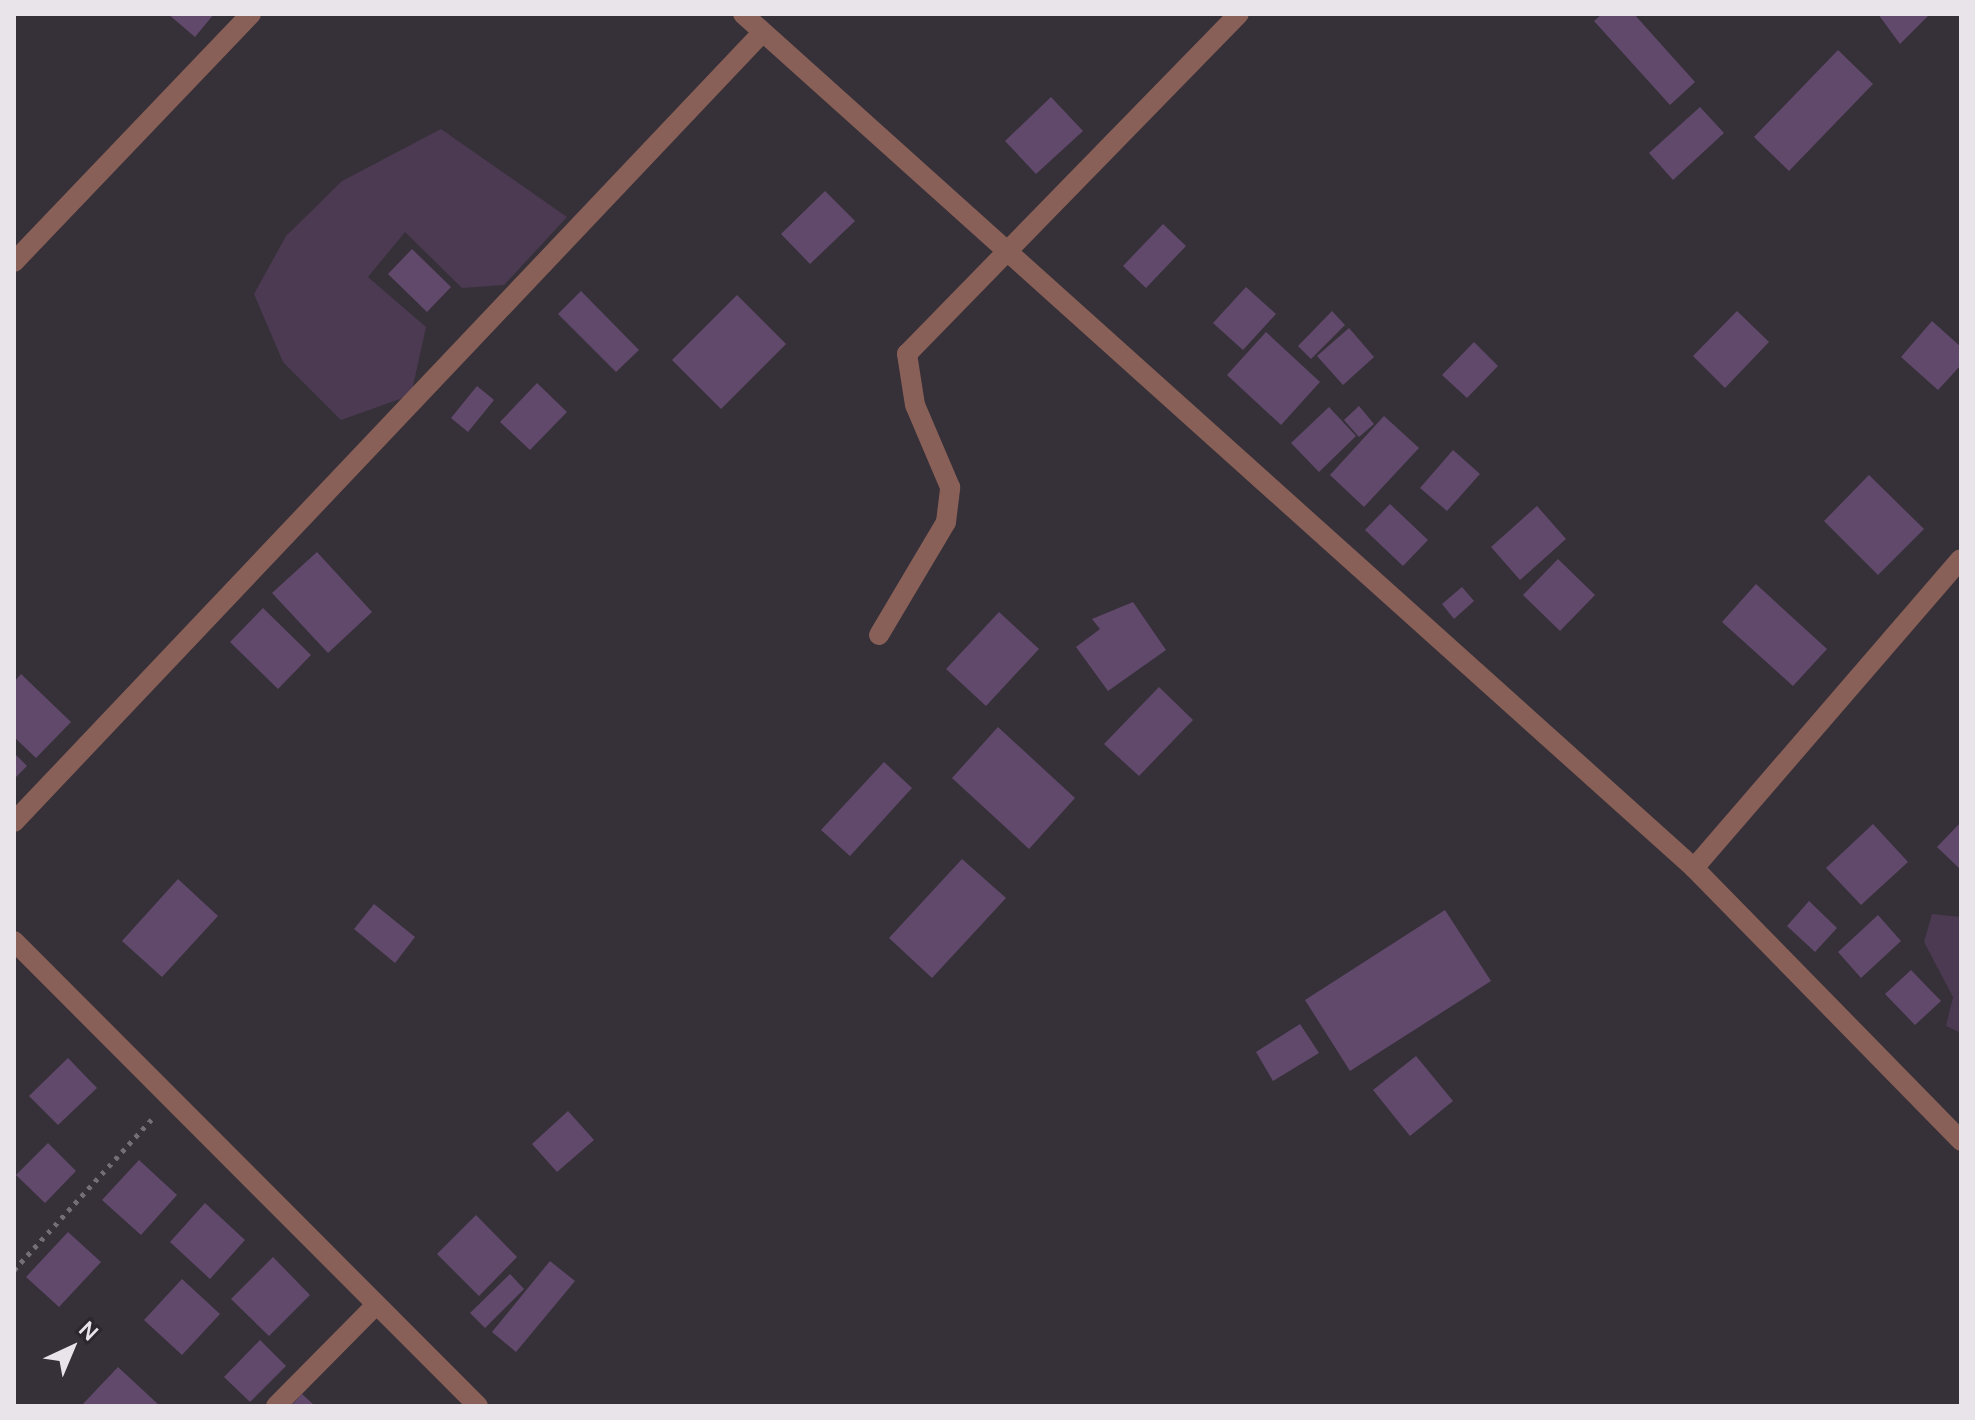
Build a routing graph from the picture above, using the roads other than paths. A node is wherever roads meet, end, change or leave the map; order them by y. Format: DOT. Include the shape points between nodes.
graph roads {
  1 [pos="251,14"];
  2 [pos="743,14"];
  3 [pos="1239,14"];
  4 [pos="762,33"];
  5 [pos="1009,247"];
  6 [pos="14,262"];
  7 [pos="1961,559"];
  8 [pos="879,635"];
  9 [pos="14,822"];
  10 [pos="1694,868"];
  11 [pos="14,941"];
  12 [pos="1961,1141"];
  13 [pos="375,1306"];
  14 [pos="276,1406"];
  15 [pos="478,1406"];
  1 -- 6 [label="street"];
  2 -- 4 [label="street"];
  3 -- 5 [label="street"];
  4 -- 5 [label="street"];
  4 -- 9 [label="street"];
  5 -- 8 [label="street" via="907,354 915,405 950,487 946,522"];
  5 -- 10 [label="street"];
  7 -- 10 [label="street"];
  10 -- 12 [label="street"];
  11 -- 13 [label="street"];
  13 -- 14 [label="street"];
  13 -- 15 [label="street"];
}
